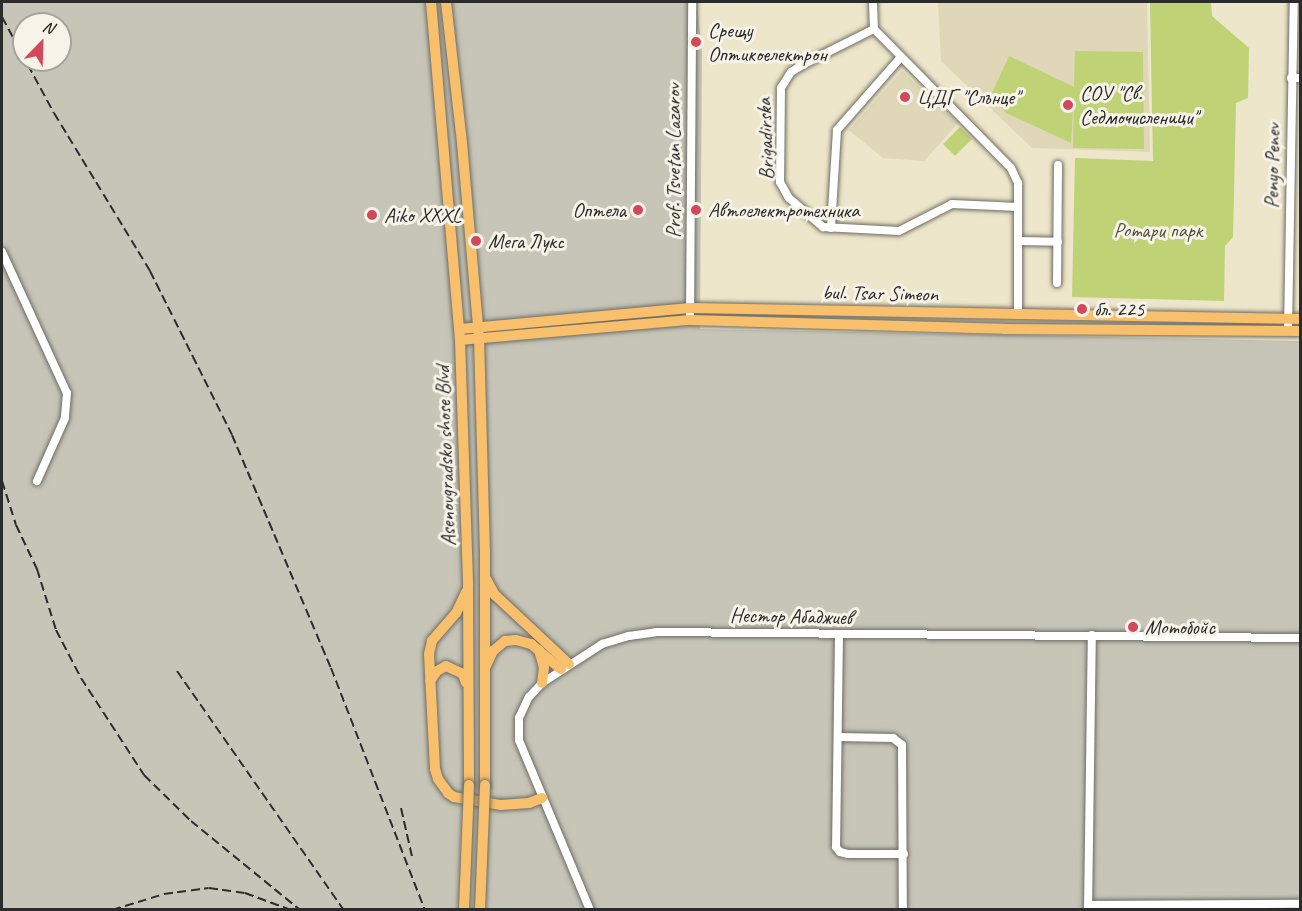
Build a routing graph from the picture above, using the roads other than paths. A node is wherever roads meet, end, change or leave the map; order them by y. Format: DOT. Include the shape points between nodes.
graph roads {
  1 [pos="431,2"];
  2 [pos="446,2"];
  3 [pos="692,2"];
  4 [pos="873,2"];
  5 [pos="1294,2"];
  6 [pos="874,29"];
  7 [pos="901,57"];
  8 [pos="1296,78"];
  9 [pos="1058,165"];
  10 [pos="1018,207"];
  11 [pos="1290,220"];
  12 [pos="1300,220"];
  13 [pos="831,228"];
  14 [pos="1019,241"];
  15 [pos="1058,242"];
  16 [pos="2,252"];
  17 [pos="1057,283"];
  18 [pos="690,308"];
  19 [pos="1018,315"];
  20 [pos="1288,319"];
  21 [pos="1300,319"];
  22 [pos="690,320"];
  23 [pos="1288,331"];
  24 [pos="1300,331"];
  25 [pos="478,332"];
  26 [pos="460,334"];
  27 [pos="38,481"];
  28 [pos="485,577"];
  29 [pos="468,586"];
  30 [pos="839,635"];
  31 [pos="1092,636"];
  32 [pos="1300,638"];
  33 [pos="538,650"];
  34 [pos="565,667"];
  35 [pos="484,671"];
  36 [pos="430,681"];
  37 [pos="542,683"];
  38 [pos="468,688"];
  39 [pos="838,737"];
  40 [pos="542,798"];
  41 [pos="904,854"];
  42 [pos="1300,904"];
  43 [pos="1088,907"];
  44 [pos="464,909"];
  45 [pos="480,909"];
  46 [pos="591,909"];
  47 [pos="903,909"];
  1 -- 26 [label="main road, Asenovgradsko shose Blvd"];
  2 -- 25 [label="main road, Asenovgradsko shose Blvd"];
  3 -- 18 [label="street, Prof. Tsvetan Lazarov"];
  4 -- 6 [label="street"];
  5 -- 8 [label="street, Penyo Penev"];
  6 -- 7 [label="street"];
  6 -- 13 [label="street, Brigadirska" via="791,72 781,87 780,182 789,198 824,227"];
  7 -- 10 [label="street" via="1011,168 1018,183"];
  7 -- 13 [label="street" via="837,130"];
  8 -- 11 [label="street, Penyo Penev"];
  9 -- 15 [label="street"];
  10 -- 13 [label="street, Brigadirska" via="952,204 900,231"];
  10 -- 14 [label="street"];
  11 -- 12 [label="street"];
  11 -- 20 [label="street, Penyo Penev"];
  14 -- 15 [label="street"];
  14 -- 19 [label="street"];
  15 -- 17 [label="street"];
  16 -- 27 [label="street" via="67,393 65,418"];
  18 -- 19 [label="main road, bul. Tsar Simeon"];
  18 -- 22 [label="street, Prof. Tsvetan Lazarov"];
  18 -- 25 [label="main road, bul. Tsar Simeon"];
  19 -- 20 [label="main road, bul. Tsar Simeon"];
  20 -- 21 [label="main road, bul. Tsar Simeon"];
  20 -- 23 [label="street, Penyo Penev"];
  22 -- 23 [label="main road, bul. Tsar Simeon" via="1004,329"];
  22 -- 25 [label="main road, bul. Tsar Simeon"];
  23 -- 24 [label="main road, bul. Tsar Simeon"];
  25 -- 26 [label="main road, bul. Tsar Simeon"];
  25 -- 28 [label="main road, Asenovgradsko shose Blvd"];
  26 -- 29 [label="main road, Asenovgradsko shose Blvd"];
  28 -- 34 [label="main road" via="495,596"];
  28 -- 35 [label="main road, Asenovgradsko shose Blvd"];
  29 -- 36 [label="main road" via="456,613 432,641"];
  29 -- 38 [label="main road, Asenovgradsko shose Blvd"];
  30 -- 31 [label="street, Нестор Абаджиев"];
  30 -- 34 [label="street, Нестор Абаджиев" via="656,632 602,645"];
  30 -- 39 [label="street"];
  31 -- 32 [label="street, Нестор Абаджиев"];
  31 -- 43 [label="street"];
  33 -- 34 [label="main road"];
  33 -- 35 [label="main road" via="516,640 505,641 494,651"];
  33 -- 37 [label="main road" via="544,666"];
  34 -- 37 [label="street, Нестор Абаджиев"];
  35 -- 45 [label="main road, Asenovgradsko shose Blvd, bridge"];
  36 -- 38 [label="main road" via="446,666 463,674"];
  36 -- 40 [label="main road" via="435,769 448,793 501,805"];
  37 -- 40 [label="street, Нестор Абаджиев" via="529,697 519,718 519,740"];
  38 -- 44 [label="main road, Asenovgradsko shose Blvd, bridge"];
  39 -- 41 [label="street" via="893,738 902,745"];
  39 -- 41 [label="street" via="836,847 848,854"];
  40 -- 46 [label="street, Нестор Абаджиев"];
  41 -- 47 [label="street"];
  42 -- 43 [label="street"];
}
